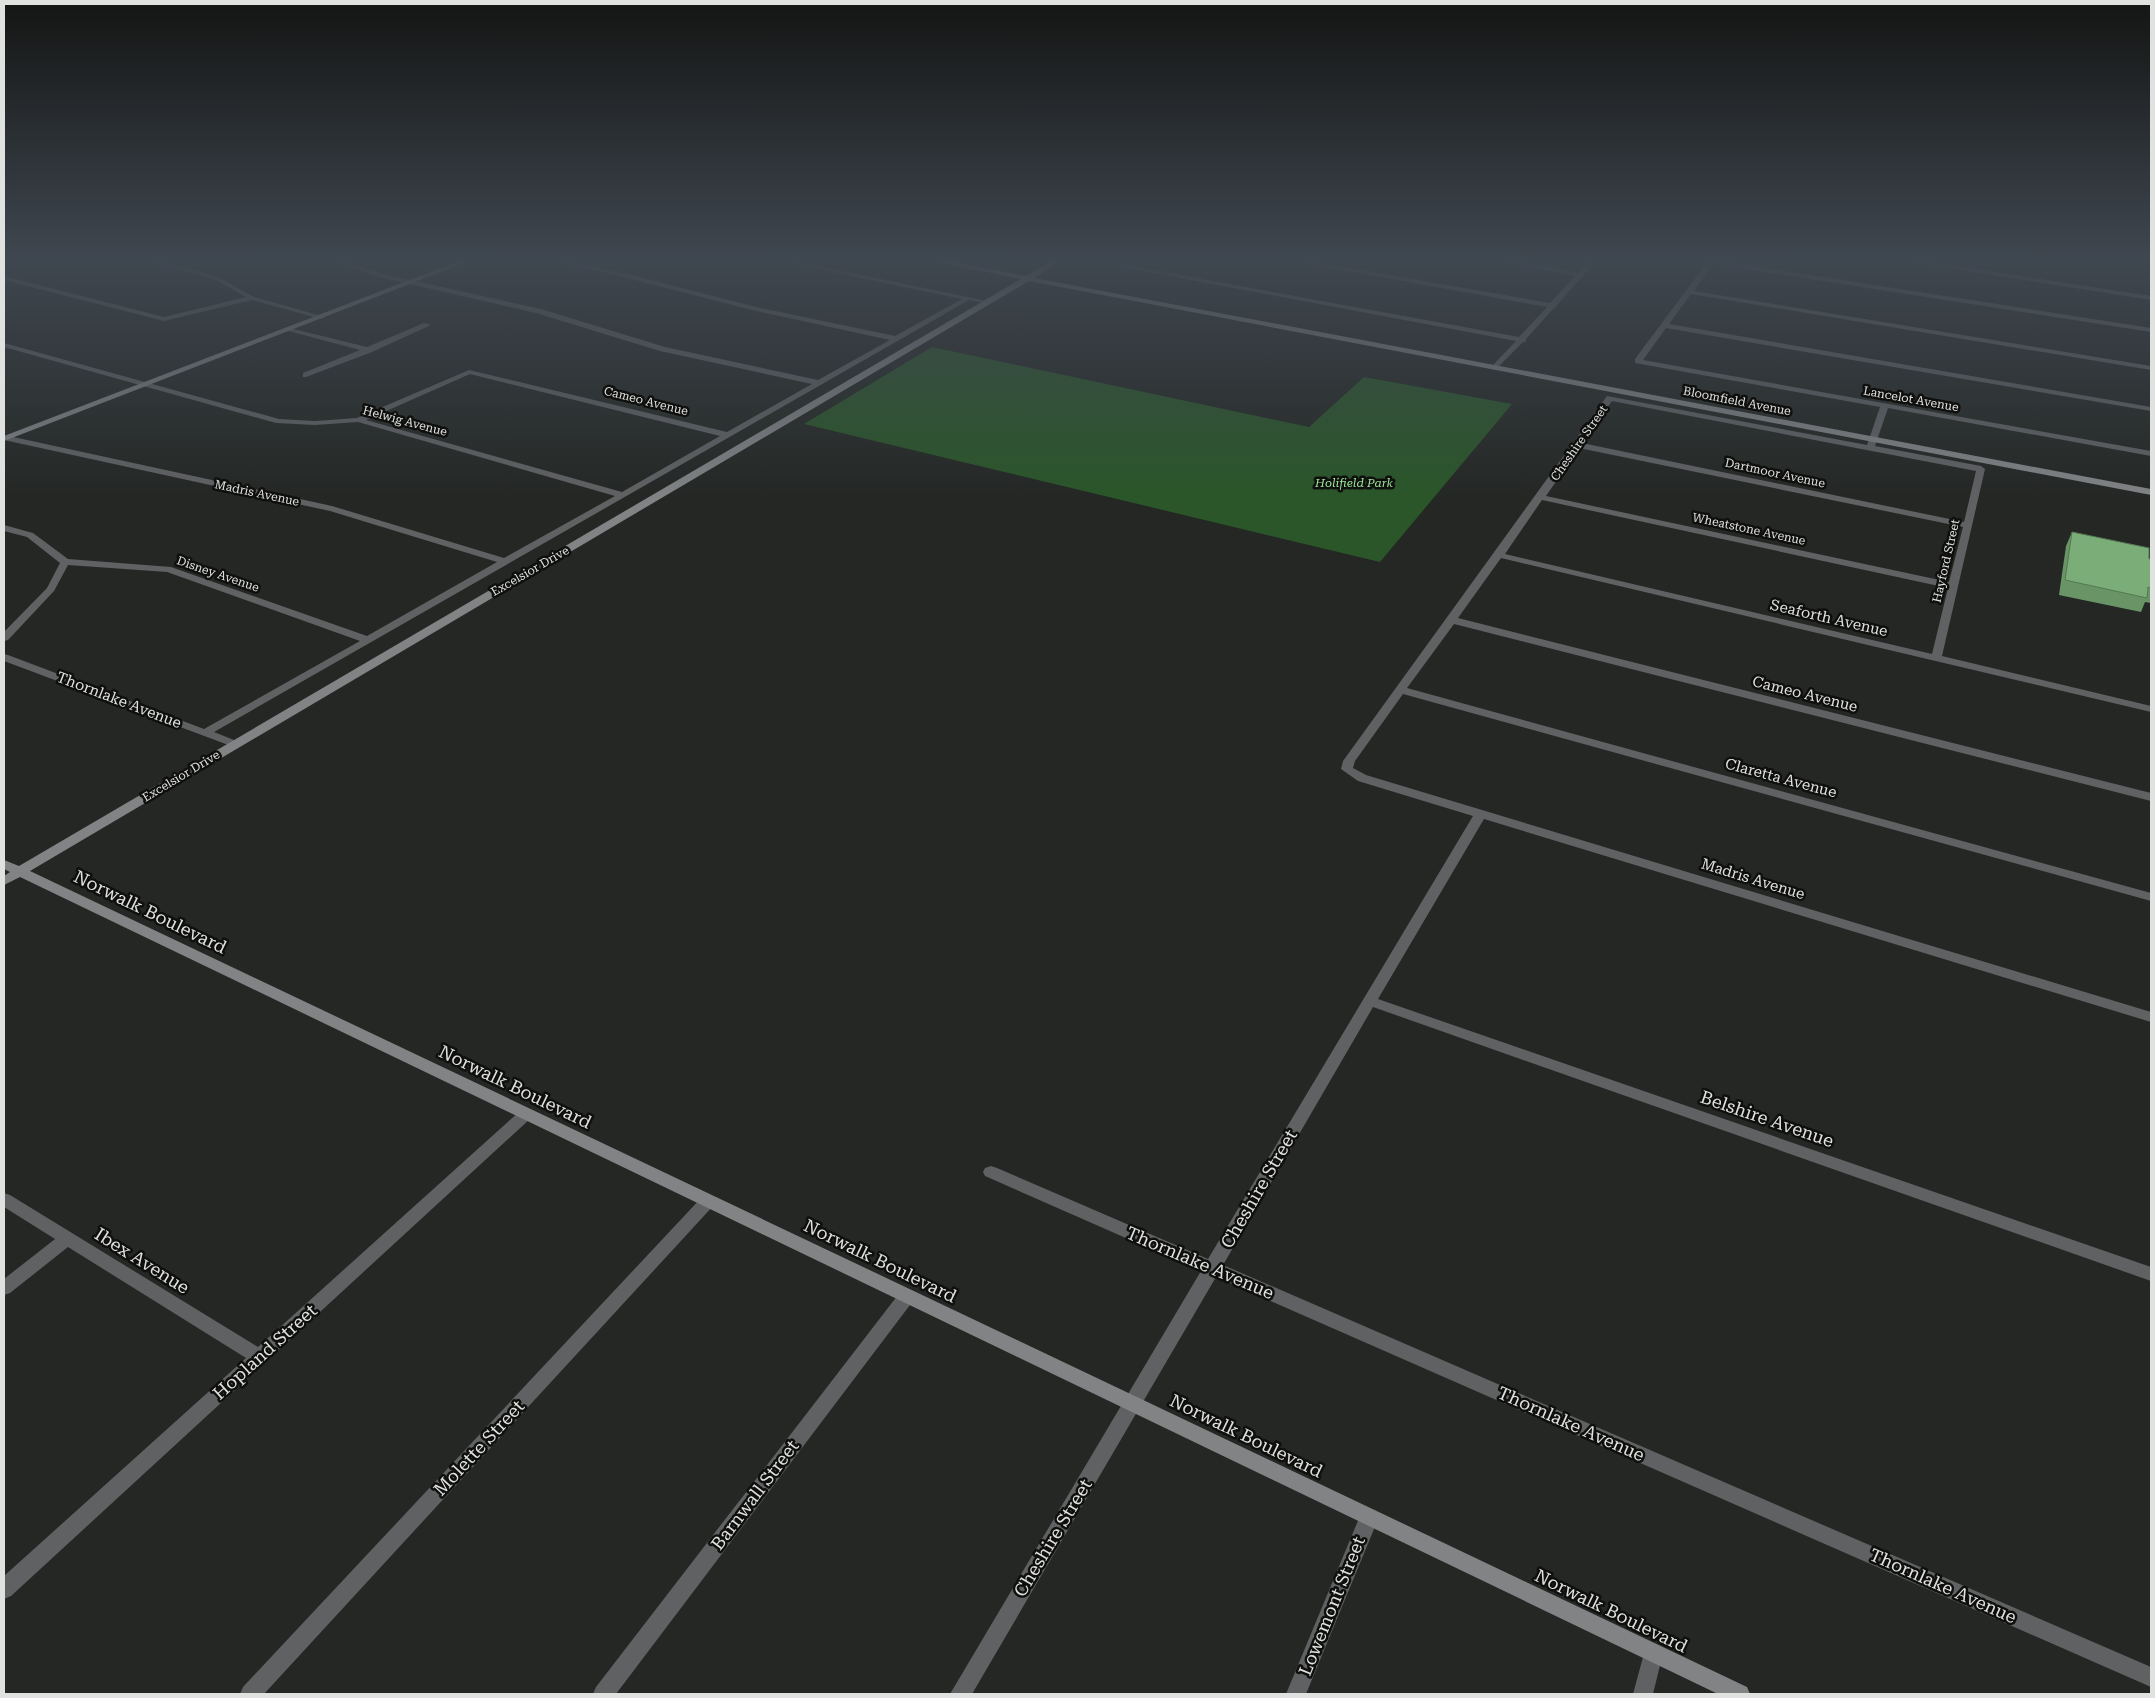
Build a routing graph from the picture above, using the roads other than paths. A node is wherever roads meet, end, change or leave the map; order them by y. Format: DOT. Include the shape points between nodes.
graph roads {
  1 [pos="261,340"];
  2 [pos="329,340"];
  3 [pos="392,340"];
  4 [pos="633,340"];
  5 [pos="895,340"];
  6 [pos="923,340"];
  7 [pos="1362,340"];
  8 [pos="1371,340"];
  9 [pos="1523,340"];
  10 [pos="1653,340"];
  11 [pos="1752,340"];
  12 [pos="1982,340"];
  13 [pos="4,345"];
  14 [pos="369,350"];
  15 [pos="1499,365"];
  16 [pos="2151,368"];
  17 [pos="306,375"];
  18 [pos="820,383"];
  19 [pos="147,384"];
  20 [pos="1885,405"];
  21 [pos="2151,409"];
  22 [pos="358,420"];
  23 [pos="728,435"];
  24 [pos="5,438"];
  25 [pos="1873,440"];
  26 [pos="1578,445"];
  27 [pos="2151,453"];
  28 [pos="1981,469"];
  29 [pos="2068,472"];
  30 [pos="2151,484"];
  31 [pos="2151,492"];
  32 [pos="624,495"];
  33 [pos="1540,497"];
  34 [pos="1968,525"];
  35 [pos="4,528"];
  36 [pos="1499,555"];
  37 [pos="64,562"];
  38 [pos="506,562"];
  39 [pos="1953,586"];
  40 [pos="1452,620"];
  41 [pos="4,638"];
  42 [pos="368,640"];
  43 [pos="4,657"];
  44 [pos="1936,658"];
  45 [pos="1401,690"];
  46 [pos="2151,710"];
  47 [pos="206,733"];
  48 [pos="235,744"];
  49 [pos="1346,769"];
  50 [pos="2151,797"];
  51 [pos="1481,813"];
  52 [pos="4,864"];
  53 [pos="19,872"];
  54 [pos="4,881"];
  55 [pos="2151,897"];
  56 [pos="1370,1001"];
  57 [pos="2151,1017"];
  58 [pos="526,1114"];
  59 [pos="992,1172"];
  60 [pos="4,1199"];
  61 [pos="708,1201"];
  62 [pos="67,1238"];
  63 [pos="1213,1268"];
  64 [pos="2151,1274"];
  65 [pos="4,1288"];
  66 [pos="907,1296"];
  67 [pos="259,1357"];
  68 [pos="1133,1404"];
  69 [pos="1369,1517"];
  70 [pos="4,1589"];
  71 [pos="1653,1653"];
  72 [pos="2151,1677"];
  73 [pos="250,1694"];
  74 [pos="603,1694"];
  75 [pos="960,1694"];
  76 [pos="1296,1694"];
  77 [pos="1643,1694"];
  78 [pos="1740,1694"];
  1 -- 19 [label="main road"];
  2 -- 14 [label="street"];
  3 -- 14 [label="street"];
  4 -- 18 [label="street"];
  5 -- 18 [label="street, Excelsior Drive"];
  6 -- 48 [label="main road, Excelsior Drive"];
  7 -- 15 [label="main road, Bloomfield Avenue"];
  8 -- 15 [label="main road, Bloomfield Avenue"];
  9 -- 15 [label="street"];
  10 -- 20 [label="street, Lancelot Avenue" via="1638,361"];
  11 -- 21 [label="street"];
  12 -- 16 [label="street"];
  13 -- 19 [label="street, Helwig Avenue"];
  14 -- 17 [label="street"];
  15 -- 25 [label="main road, Bloomfield Avenue"];
  18 -- 23 [label="street, Excelsior Drive"];
  19 -- 22 [label="street, Helwig Avenue" via="279,421"];
  19 -- 24 [label="main road"];
  20 -- 25 [label="street"];
  20 -- 27 [label="street, Lancelot Avenue"];
  22 -- 23 [label="street, Cameo Avenue" via="470,372"];
  22 -- 32 [label="street, Helwig Avenue"];
  23 -- 32 [label="street, Excelsior Drive"];
  24 -- 38 [label="street, Madris Avenue" via="332,509"];
  25 -- 26 [label="street, Cheshire Street" via="1610,398"];
  25 -- 28 [label="street, Cheshire Street"];
  25 -- 29 [label="main road, Bloomfield Avenue"];
  26 -- 33 [label="street, Cheshire Street"];
  26 -- 34 [label="street, Dartmoor Avenue"];
  28 -- 34 [label="street, Hayford Street"];
  29 -- 30 [label="main road, Bloomfield Avenue"];
  29 -- 31 [label="main road, Bloomfield Avenue"];
  32 -- 38 [label="street, Excelsior Drive"];
  33 -- 36 [label="street, Cheshire Street"];
  33 -- 39 [label="street, Wheatstone Avenue"];
  34 -- 39 [label="street, Hayford Street"];
  35 -- 37 [label="street" via="30,535"];
  36 -- 40 [label="street, Cheshire Street"];
  36 -- 44 [label="street, Seaforth Avenue"];
  37 -- 41 [label="street" via="51,589"];
  37 -- 42 [label="street, Disney Avenue" via="168,570"];
  38 -- 42 [label="street, Excelsior Drive"];
  39 -- 44 [label="street, Hayford Street"];
  40 -- 45 [label="street, Cheshire Street"];
  40 -- 50 [label="street, Cameo Avenue"];
  42 -- 47 [label="street, Excelsior Drive"];
  43 -- 47 [label="street, Thornlake Avenue"];
  44 -- 46 [label="street, Seaforth Avenue"];
  45 -- 49 [label="street, Cheshire Street"];
  45 -- 55 [label="street, Claretta Avenue"];
  47 -- 48 [label="street, Thornlake Avenue"];
  48 -- 53 [label="main road, Excelsior Drive"];
  49 -- 51 [label="street, Madris Avenue" via="1362,778"];
  51 -- 56 [label="street, Cheshire Street"];
  51 -- 57 [label="street, Madris Avenue"];
  52 -- 53 [label="main road, Norwalk Boulevard"];
  53 -- 54 [label="main road, Excelsior Drive"];
  53 -- 58 [label="main road, Norwalk Boulevard"];
  56 -- 63 [label="street, Cheshire Street"];
  56 -- 64 [label="street, Belshire Avenue"];
  58 -- 61 [label="main road, Norwalk Boulevard"];
  58 -- 67 [label="street, Hopland Street"];
  59 -- 63 [label="street, Thornlake Avenue"];
  60 -- 62 [label="street, Ibex Avenue"];
  61 -- 66 [label="main road, Norwalk Boulevard"];
  61 -- 73 [label="street, Molette Street"];
  62 -- 65 [label="street"];
  62 -- 67 [label="street, Ibex Avenue"];
  63 -- 68 [label="street, Cheshire Street"];
  63 -- 72 [label="street, Thornlake Avenue"];
  66 -- 68 [label="main road, Norwalk Boulevard"];
  66 -- 74 [label="street, Barnwall Street"];
  67 -- 70 [label="street, Hopland Street"];
  68 -- 69 [label="main road, Norwalk Boulevard"];
  68 -- 75 [label="street, Cheshire Street"];
  69 -- 71 [label="main road, Norwalk Boulevard"];
  69 -- 76 [label="street, Lowemont Street"];
  71 -- 77 [label="street"];
  71 -- 78 [label="main road, Norwalk Boulevard"];
}
